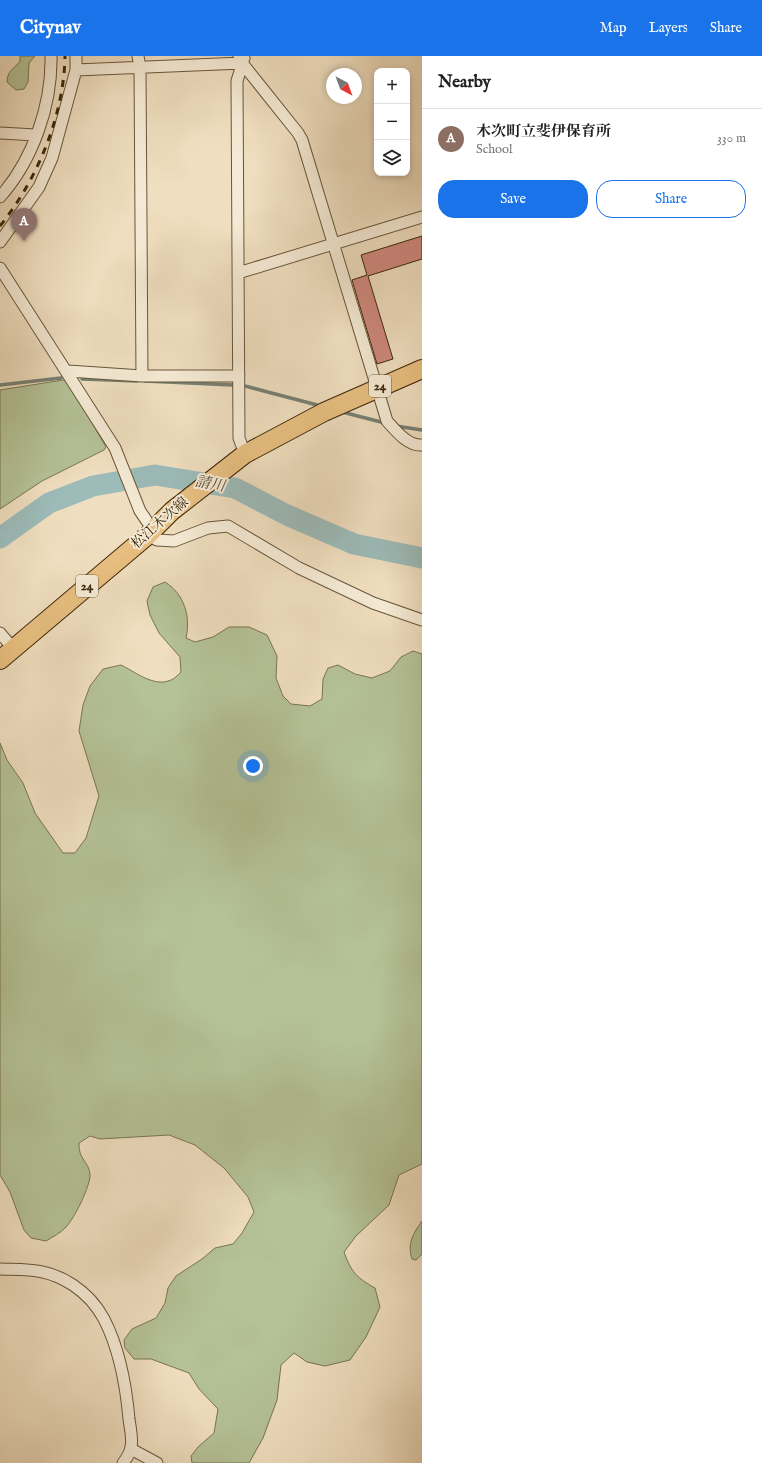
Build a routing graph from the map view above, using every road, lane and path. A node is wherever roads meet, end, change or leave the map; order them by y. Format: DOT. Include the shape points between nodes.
graph roads {
  1 [pos="51,56"];
  2 [pos="76,56"];
  3 [pos="138,56"];
  4 [pos="242,58"];
  5 [pos="140,68"];
  6 [pos="76,70"];
  7 [pos="0,133"];
  8 [pos="36,135"];
  9 [pos="0,197"];
  10 [pos="422,217"];
  11 [pos="0,242"];
  12 [pos="332,243"];
  13 [pos="0,268"];
  14 [pos="238,273"];
  15 [pos="422,369"];
  16 [pos="68,371"];
  17 [pos="142,376"];
  18 [pos="239,376"];
  19 [pos="377,388"];
  20 [pos="422,445"];
  21 [pos="239,458"];
  22 [pos="151,532"];
  23 [pos="422,620"];
  24 [pos="0,633"];
  25 [pos="14,648"];
  26 [pos="0,660"];
  27 [pos="0,1269"];
  28 [pos="131,1449"];
  29 [pos="123,1463"];
  30 [pos="157,1463"];
  1 -- 8 [label="street" via="46,101"];
  2 -- 6 [label="street"];
  3 -- 5 [label="street"];
  4 -- 5 [label="street"];
  4 -- 12 [label="street" via="302,140"];
  4 -- 14 [label="street" via="237,81"];
  5 -- 6 [label="street"];
  5 -- 17 [label="street"];
  6 -- 11 [label="street" via="52,158 39,187"];
  7 -- 8 [label="street"];
  8 -- 9 [label="street" via="19,172"];
  10 -- 12 [label="street"];
  12 -- 14 [label="street"];
  12 -- 19 [label="street"];
  13 -- 16 [label="street"];
  14 -- 18 [label="street"];
  15 -- 19 [label="main road, 松江木次線 / 24"];
  16 -- 17 [label="street"];
  16 -- 22 [label="street" via="120,457 140,511"];
  17 -- 18 [label="street"];
  18 -- 21 [label="street"];
  19 -- 20 [label="street" via="387,421 406,439"];
  19 -- 21 [label="main road, 松江木次線 / 24" via="331,408"];
  21 -- 22 [label="main road, 松江木次線 / 24"];
  22 -- 23 [label="street" via="157,540 174,541 208,528 228,526 299,568 373,603"];
  22 -- 25 [label="main road, 松江木次線 / 24"];
  24 -- 25 [label="street"];
  25 -- 26 [label="main road, 松江木次線 / 24"];
  27 -- 28 [label="street" via="26,1268 45,1272 74,1286 90,1299 103,1317 118,1355 126,1388"];
  28 -- 29 [label="street"];
  28 -- 30 [label="street"];
}
